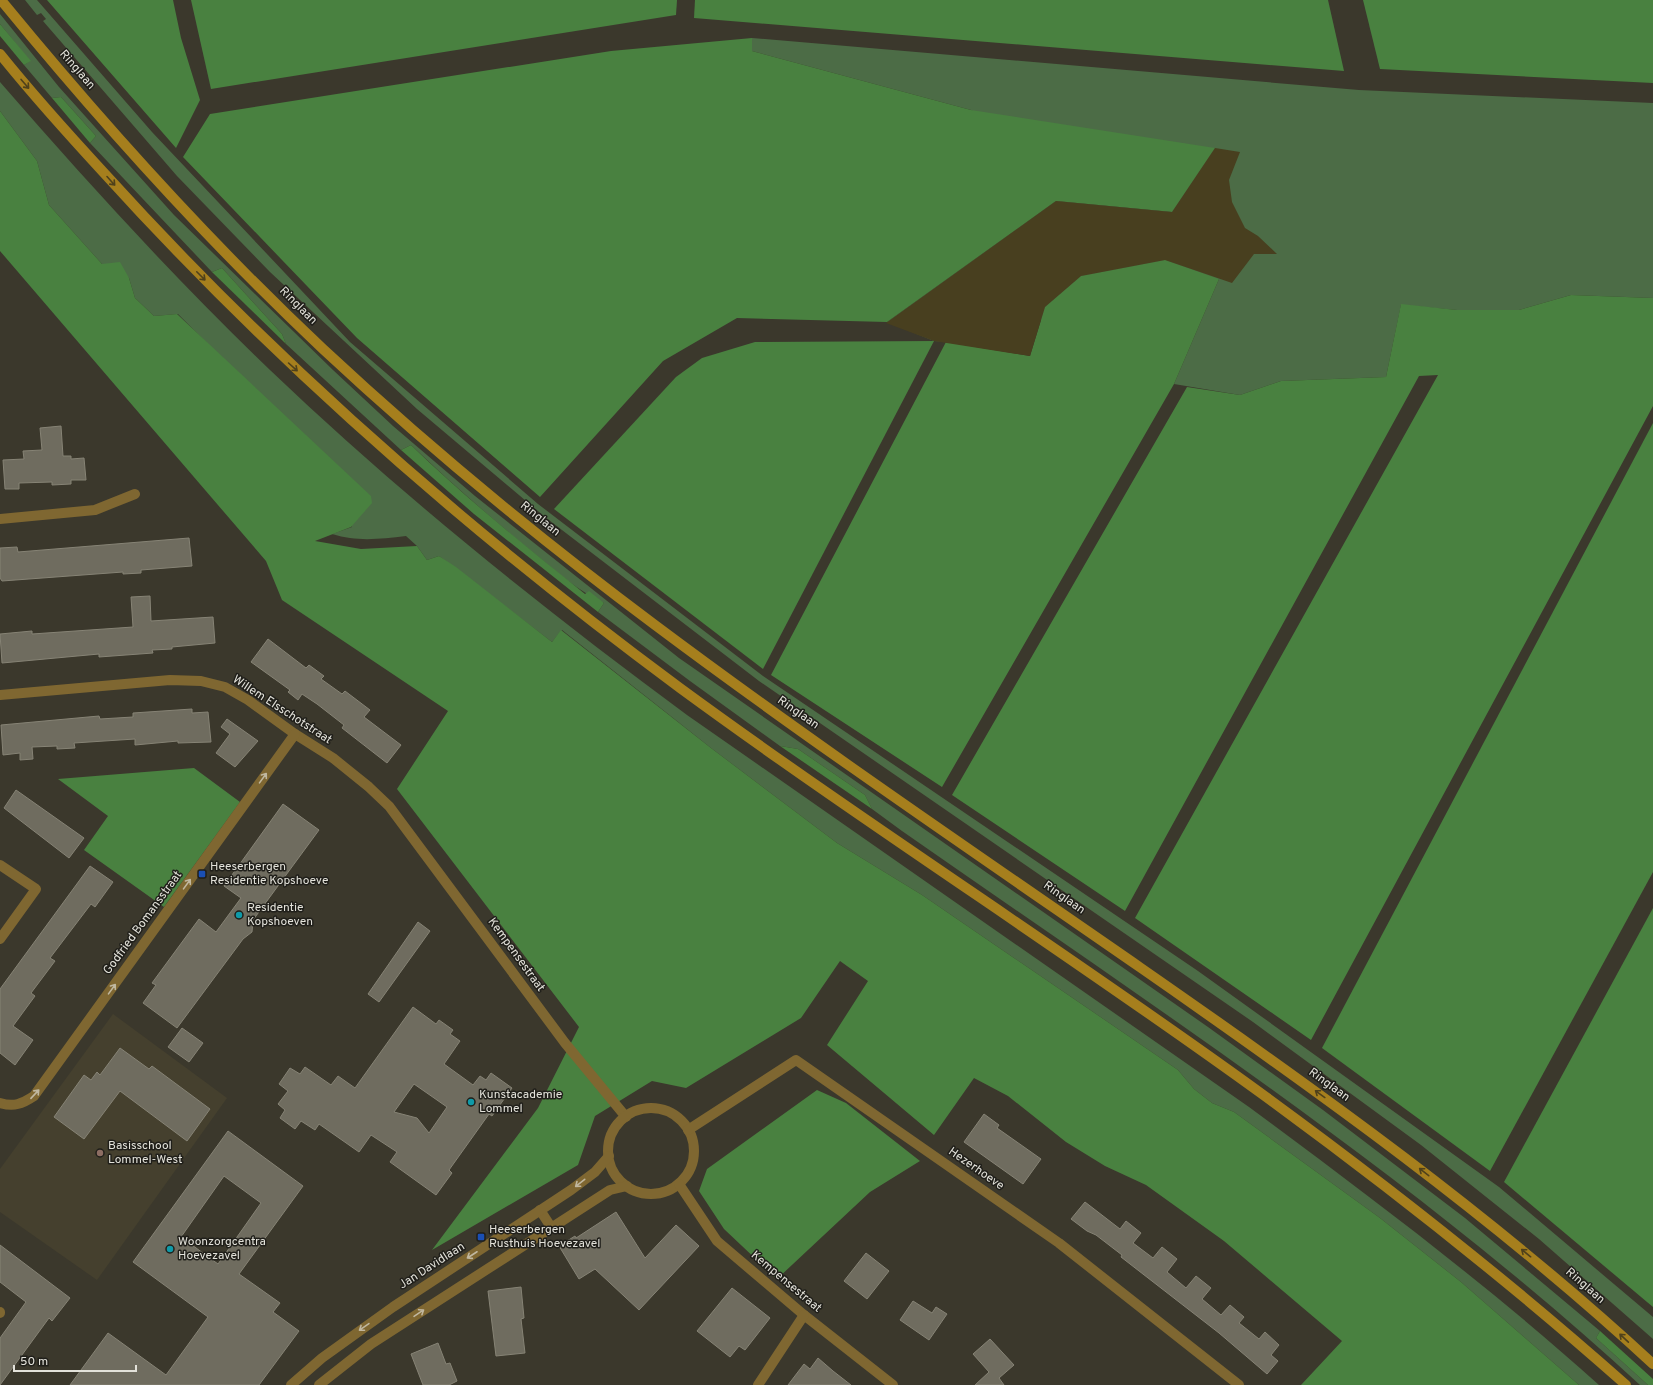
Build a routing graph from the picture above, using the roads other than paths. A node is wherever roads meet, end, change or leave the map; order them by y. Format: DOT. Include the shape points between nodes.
graph roads {
  1 [pos="1,0"];
  2 [pos="0,54"];
  3 [pos="135,494"];
  4 [pos="0,519"];
  5 [pos="0,695"];
  6 [pos="296,734"];
  7 [pos="389,806"];
  8 [pos="0,865"];
  9 [pos="0,939"];
  10 [pos="0,1103"];
  11 [pos="626,1117"];
  12 [pos="688,1130"];
  13 [pos="608,1156"];
  14 [pos="679,1184"];
  15 [pos="627,1186"];
  16 [pos="540,1210"];
  17 [pos="551,1227"];
  18 [pos="428,1284"];
  19 [pos="438,1300"];
  20 [pos="804,1315"];
  21 [pos="1653,1364"];
  22 [pos="291,1385"];
  23 [pos="319,1385"];
  24 [pos="758,1385"];
  25 [pos="892,1385"];
  26 [pos="1239,1385"];
  27 [pos="1626,1385"];
  21 -- 1 [label="main road, Ringlaan, one-way" via="1555,1276 1372,1132 774,712 652,623 436,450 321,347 160,184 45,54"];
  2 -- 27 [label="main road, one-way" via="22,82 159,234 270,347 394,459 546,585 686,692 1261,1093 1383,1184 1507,1282"];
  3 -- 4 [label="street" via="95,510"];
  5 -- 6 [label="street, Willem Elsschotstraat" via="170,680 201,681 225,687"];
  6 -- 7 [label="street, Willem Elsschotstraat" via="333,758 370,787"];
  10 -- 6 [label="street, Godfried Bomansstraat, one-way" via="8,1106 22,1105 34,1096"];
  7 -- 11 [label="street, Kempensestraat" via="565,1043"];
  8 -- 9 [label="street" via="36,889"];
  11 -- 12 [label="street" via="637,1111 660,1110 681,1121"];
  11 -- 13 [label="street" via="612,1134"];
  12 -- 14 [label="street" via="693,1141 694,1153 687,1175"];
  12 -- 26 [label="street, Hezerhoeve" via="796,1060 1059,1243"];
  13 -- 15 [label="street" via="618,1178"];
  13 -- 16 [label="street, Jan Davidlaan, one-way" via="595,1172"];
  14 -- 15 [label="street" via="667,1191 653,1194 639,1192"];
  14 -- 20 [label="street, Kempensestraat" via="717,1241"];
  15 -- 17 [label="street" via="610,1190"];
  16 -- 17 [label="street"];
  16 -- 18 [label="street, Jan Davidlaan, one-way"];
  17 -- 19 [label="street"];
  18 -- 19 [label="street"];
  18 -- 22 [label="street, Jan Davidlaan, one-way" via="327,1354"];
  23 -- 19 [label="street, one-way" via="371,1344"];
  20 -- 24 [label="street"];
  20 -- 25 [label="street, Kempensestraat"];
}
